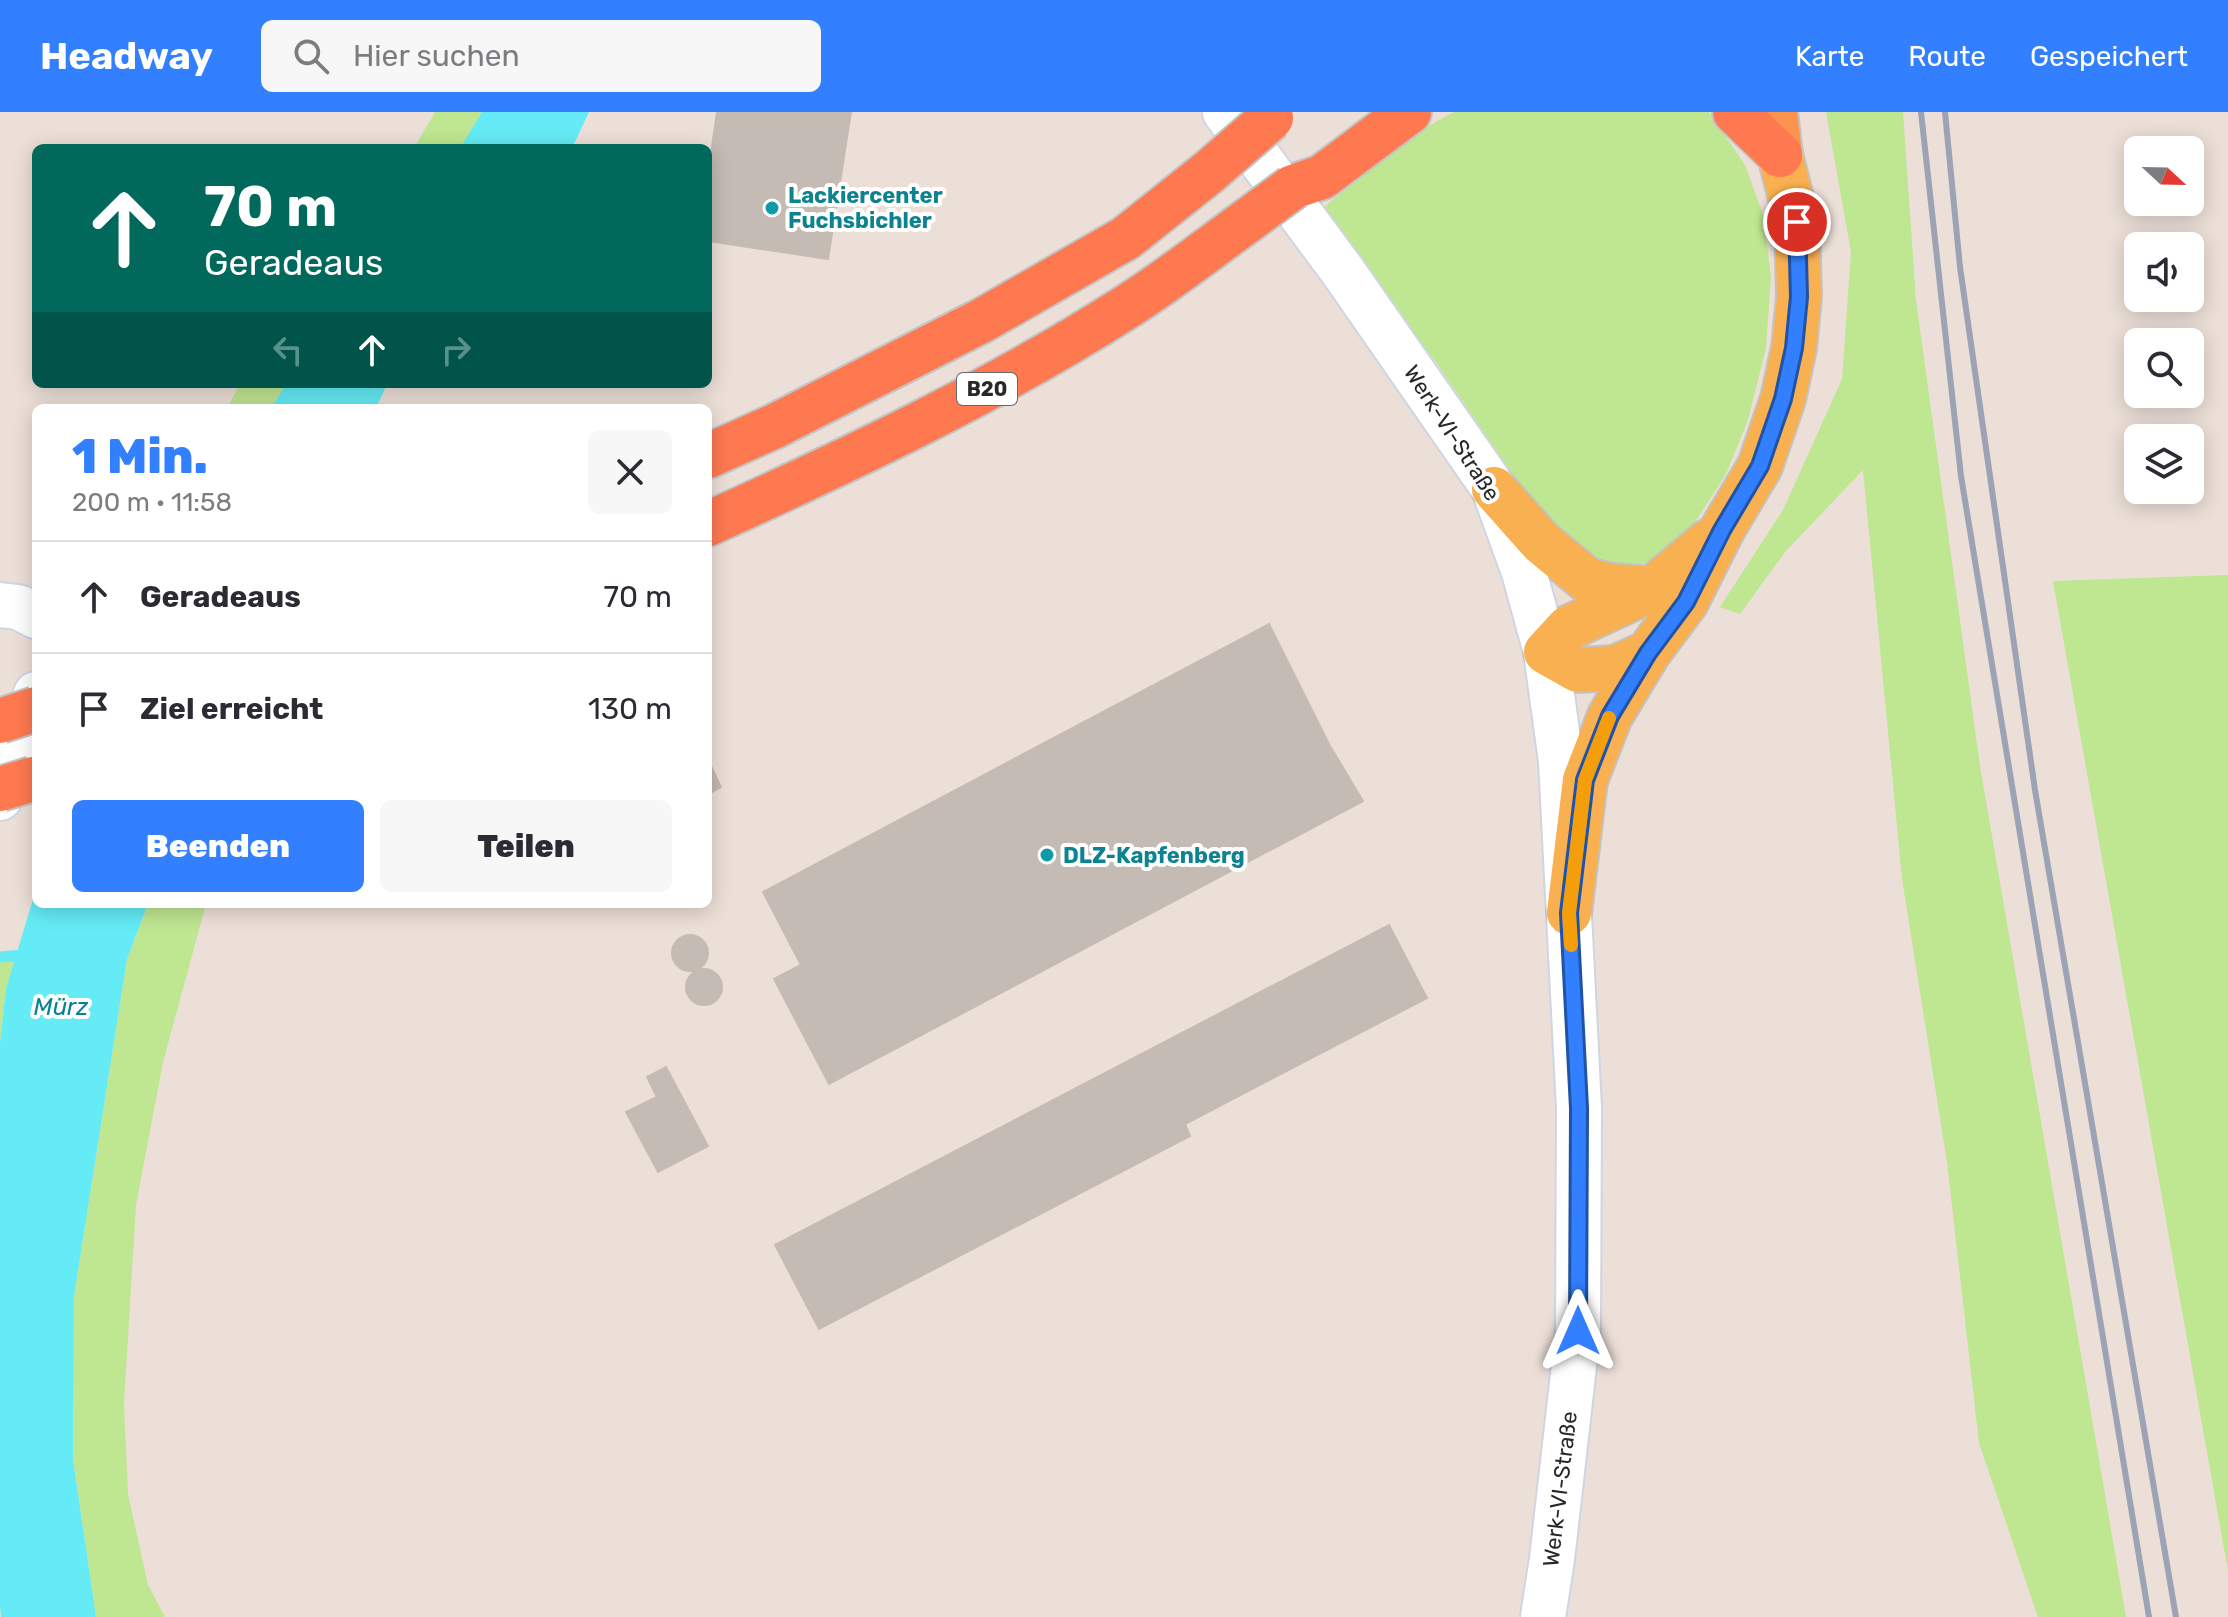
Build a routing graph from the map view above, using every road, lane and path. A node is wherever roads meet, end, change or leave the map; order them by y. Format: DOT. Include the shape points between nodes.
graph roads {
  1 [pos="1225,112"];
  2 [pos="1358,112"];
  3 [pos="1409,112"];
  4 [pos="1735,112"];
  5 [pos="1775,112"];
  6 [pos="1274,115"];
  7 [pos="1780,155"];
  8 [pos="1308,175"];
  9 [pos="712,454"];
  10 [pos="1494,489"];
  11 [pos="712,522"];
  12 [pos="1722,530"];
  13 [pos="1652,589"];
  14 [pos="0,605"];
  15 [pos="32,614"];
  16 [pos="1546,652"];
  17 [pos="1648,653"];
  18 [pos="0,696"];
  19 [pos="32,700"];
  20 [pos="32,706"];
  21 [pos="32,710"];
  22 [pos="0,721"];
  23 [pos="32,778"];
  24 [pos="0,789"];
  25 [pos="0,798"];
  26 [pos="1569,913"];
  27 [pos="1543,1617"];
  1 -- 10 [label="main road, Werk-VI-Straße"];
  2 -- 8 [label="highway, B20"];
  3 -- 8 [label="highway"];
  4 -- 7 [label="highway"];
  5 -- 7 [label="highway"];
  6 -- 9 [label="highway, bridge" via="1126,238 983,320"];
  7 -- 12 [label="main road" via="1797,222 1794,348 1760,466"];
  8 -- 11 [label="highway, B20, bridge" via="1130,306 1000,382"];
  10 -- 13 [label="main road" via="1541,542 1587,580"];
  10 -- 16 [label="main road, Werk-VI-Straße"];
  12 -- 13 [label="main road"];
  12 -- 17 [label="main road" via="1686,602"];
  13 -- 16 [label="main road" via="1568,628"];
  14 -- 15 [label="main road"];
  16 -- 17 [label="main road" via="1578,670 1615,668"];
  16 -- 26 [label="main road, Werk-VI-Straße" via="1561,761"];
  17 -- 26 [label="main road" via="1610,716 1585,780"];
  18 -- 19 [label="highway"];
  20 -- 25 [label="main road"];
  21 -- 22 [label="highway, bridge"];
  23 -- 24 [label="highway, bridge"];
  26 -- 27 [label="main road, Werk-VI-Straße" via="1579,1108 1578,1331"];
}
